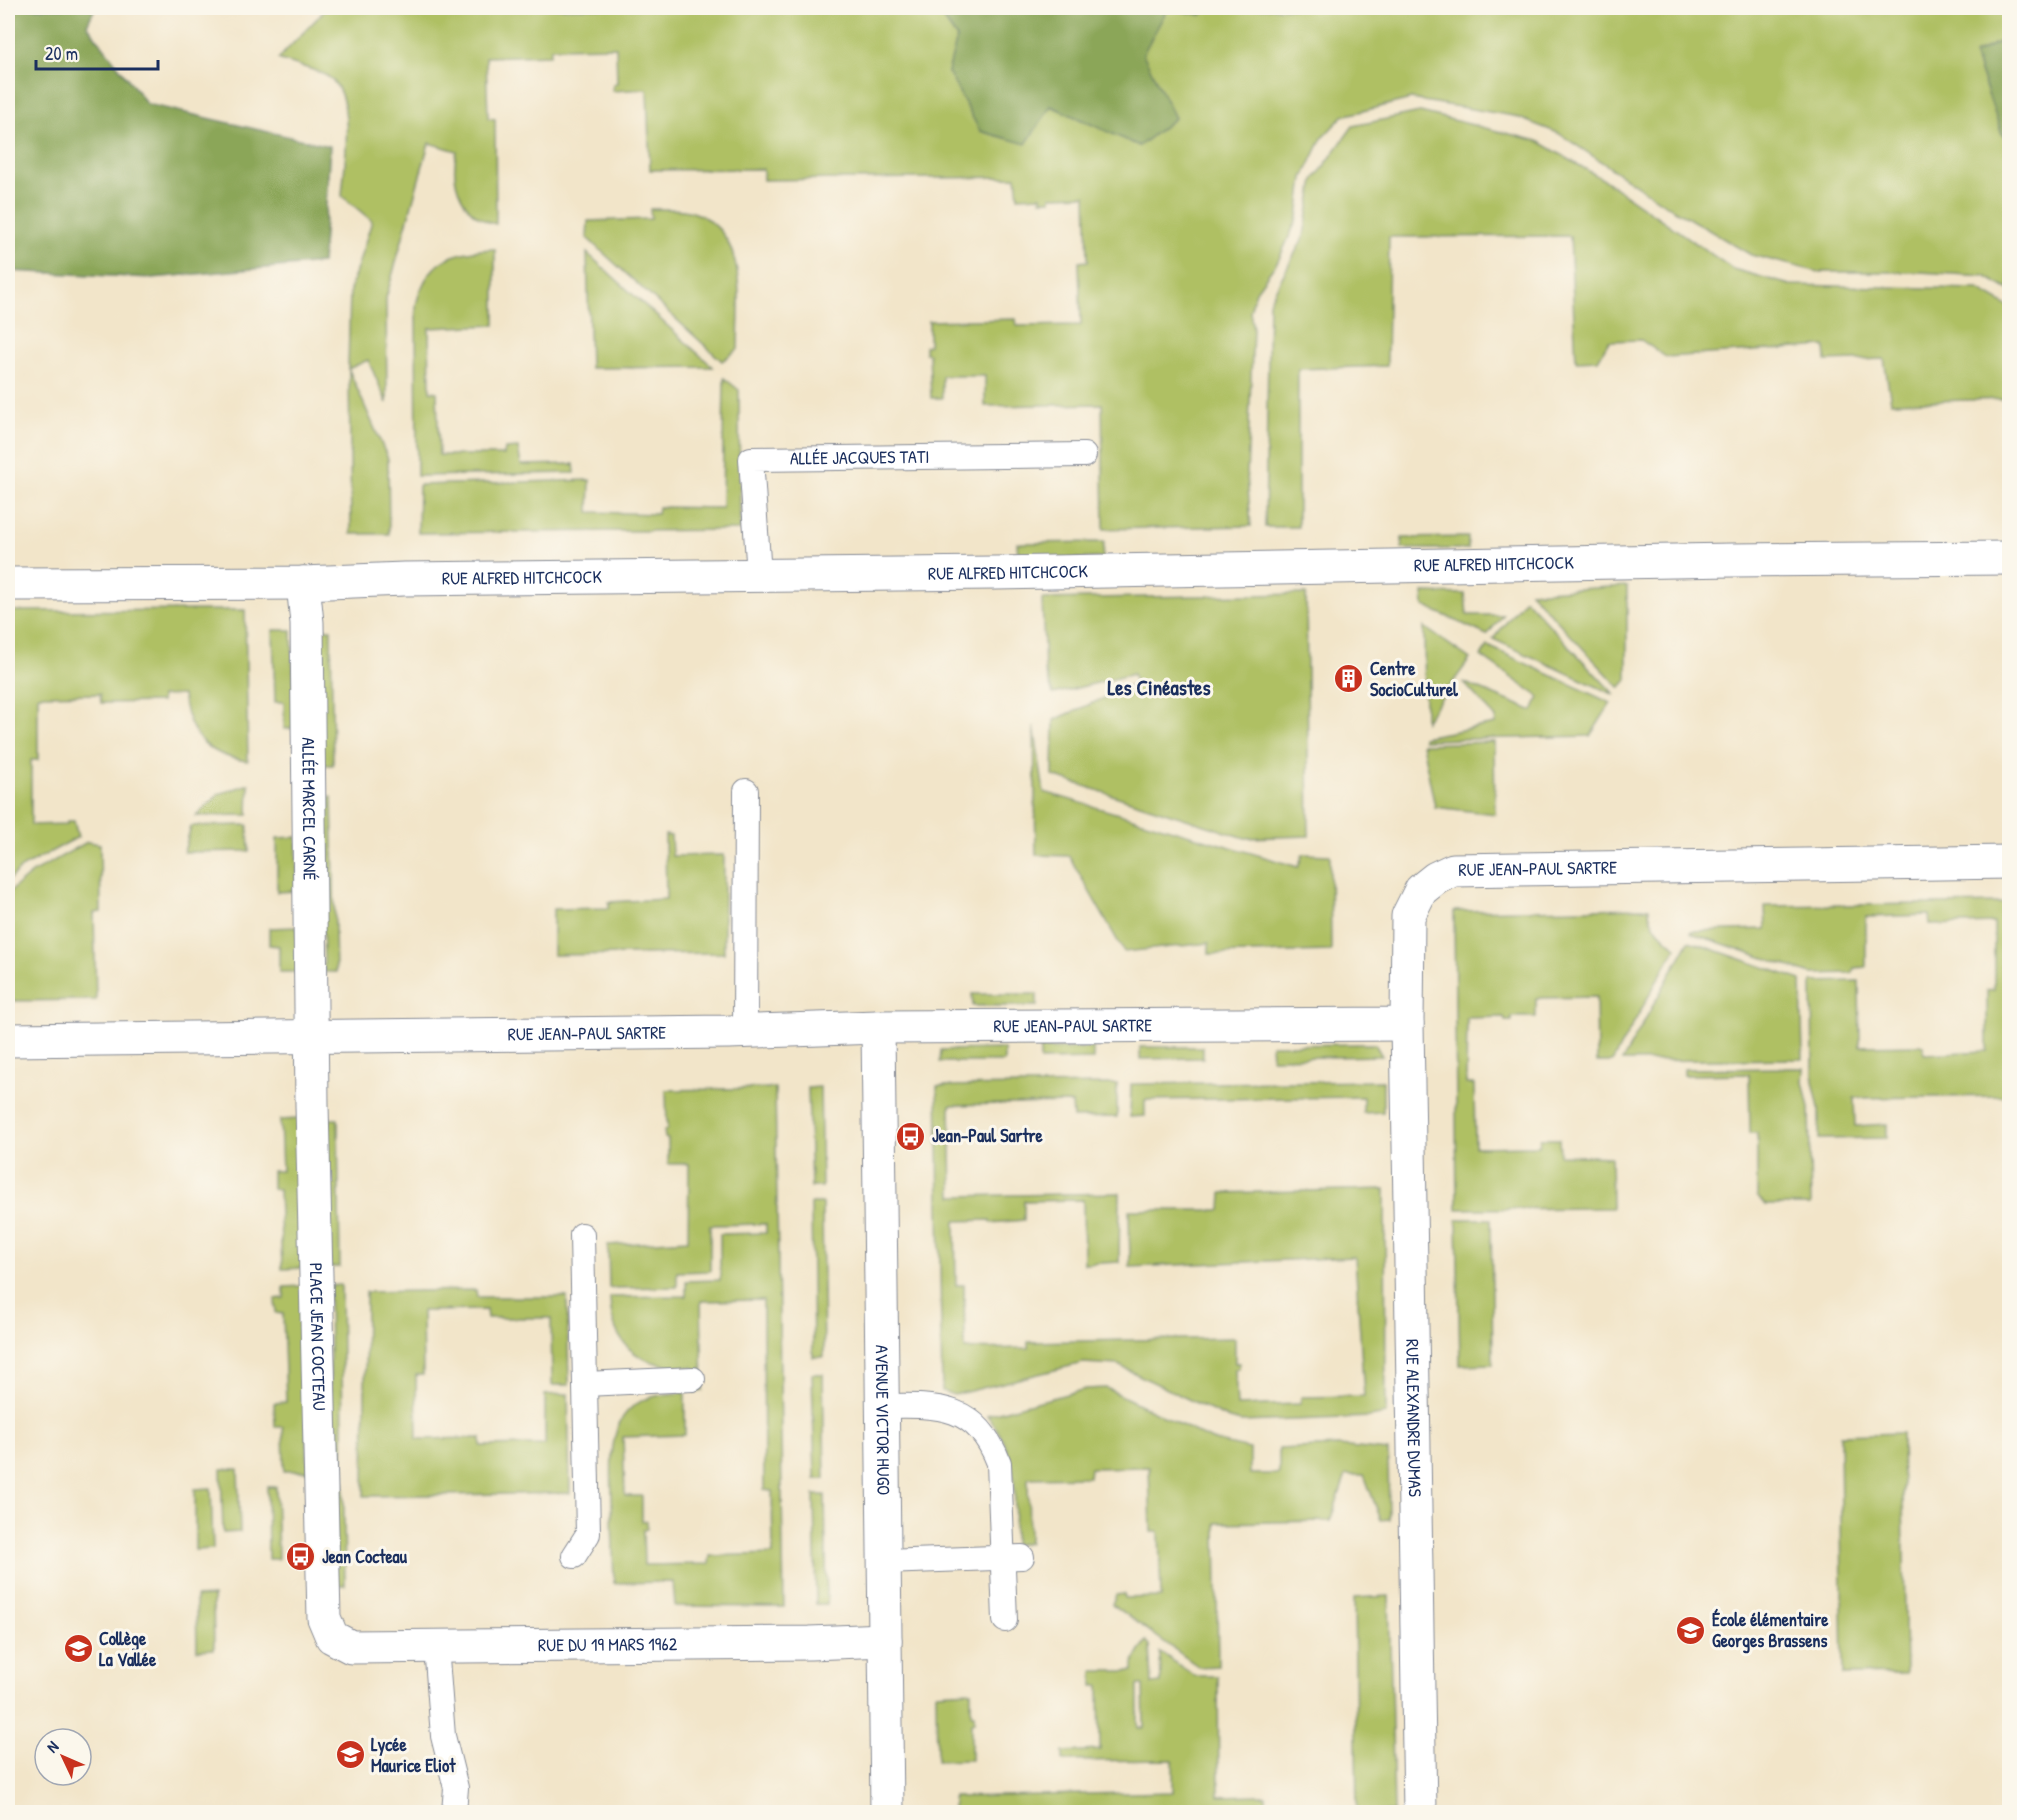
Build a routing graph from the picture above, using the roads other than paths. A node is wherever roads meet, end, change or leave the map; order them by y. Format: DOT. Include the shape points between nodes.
graph roads {
  1 [pos="1084,455"];
  2 [pos="2010,558"];
  3 [pos="759,575"];
  4 [pos="303,583"];
  5 [pos="8,584"];
  6 [pos="746,791"];
  7 [pos="2010,862"];
  8 [pos="1407,1024"];
  9 [pos="878,1027"];
  10 [pos="745,1032"];
  11 [pos="312,1036"];
  12 [pos="8,1040"];
  13 [pos="582,1235"];
  14 [pos="693,1379"];
  15 [pos="585,1384"];
  16 [pos="882,1406"];
  17 [pos="574,1556"];
  18 [pos="1012,1558"];
  19 [pos="884,1562"];
  20 [pos="1005,1620"];
  21 [pos="332,1637"];
  22 [pos="885,1640"];
  23 [pos="436,1646"];
  24 [pos="454,1812"];
  25 [pos="888,1812"];
  26 [pos="1420,1812"];
  1 -- 3 [label="lane, ALLÉE JACQUES TATI" via="751,459"];
  2 -- 3 [label="street, RUE ALFRED HITCHCOCK"];
  3 -- 4 [label="street, RUE ALFRED HITCHCOCK"];
  4 -- 5 [label="street, RUE ALFRED HITCHCOCK"];
  4 -- 11 [label="street, ALLÉE MARCEL CARNÉ" via="307,623"];
  6 -- 10 [label="lane"];
  7 -- 8 [label="street, RUE JEAN-PAUL SARTRE" via="1453,870 1421,890 1408,916"];
  8 -- 9 [label="street, RUE JEAN-PAUL SARTRE"];
  8 -- 26 [label="street, RUE ALEXANDRE DUMAS"];
  9 -- 10 [label="street, RUE JEAN-PAUL SARTRE"];
  9 -- 16 [label="street, AVENUE VICTOR HUGO"];
  10 -- 11 [label="street, RUE JEAN-PAUL SARTRE"];
  11 -- 12 [label="street, RUE JEAN-PAUL SARTRE"];
  11 -- 21 [label="street, PLACE JEAN COCTEAU" via="324,1618"];
  13 -- 15 [label="lane"];
  14 -- 15 [label="lane"];
  15 -- 17 [label="lane" via="588,1534"];
  16 -- 18 [label="lane" via="941,1407 973,1421 992,1445 999,1462"];
  16 -- 19 [label="street, AVENUE VICTOR HUGO"];
  18 -- 19 [label="lane"];
  18 -- 20 [label="lane"];
  19 -- 22 [label="street, AVENUE VICTOR HUGO"];
  21 -- 23 [label="street, RUE DU 19 MARS 1962" via="351,1647"];
  22 -- 23 [label="street, RUE DU 19 MARS 1962"];
  22 -- 25 [label="street, AVENUE VICTOR HUGO"];
  23 -- 24 [label="lane" via="443,1736 456,1788"];
}
